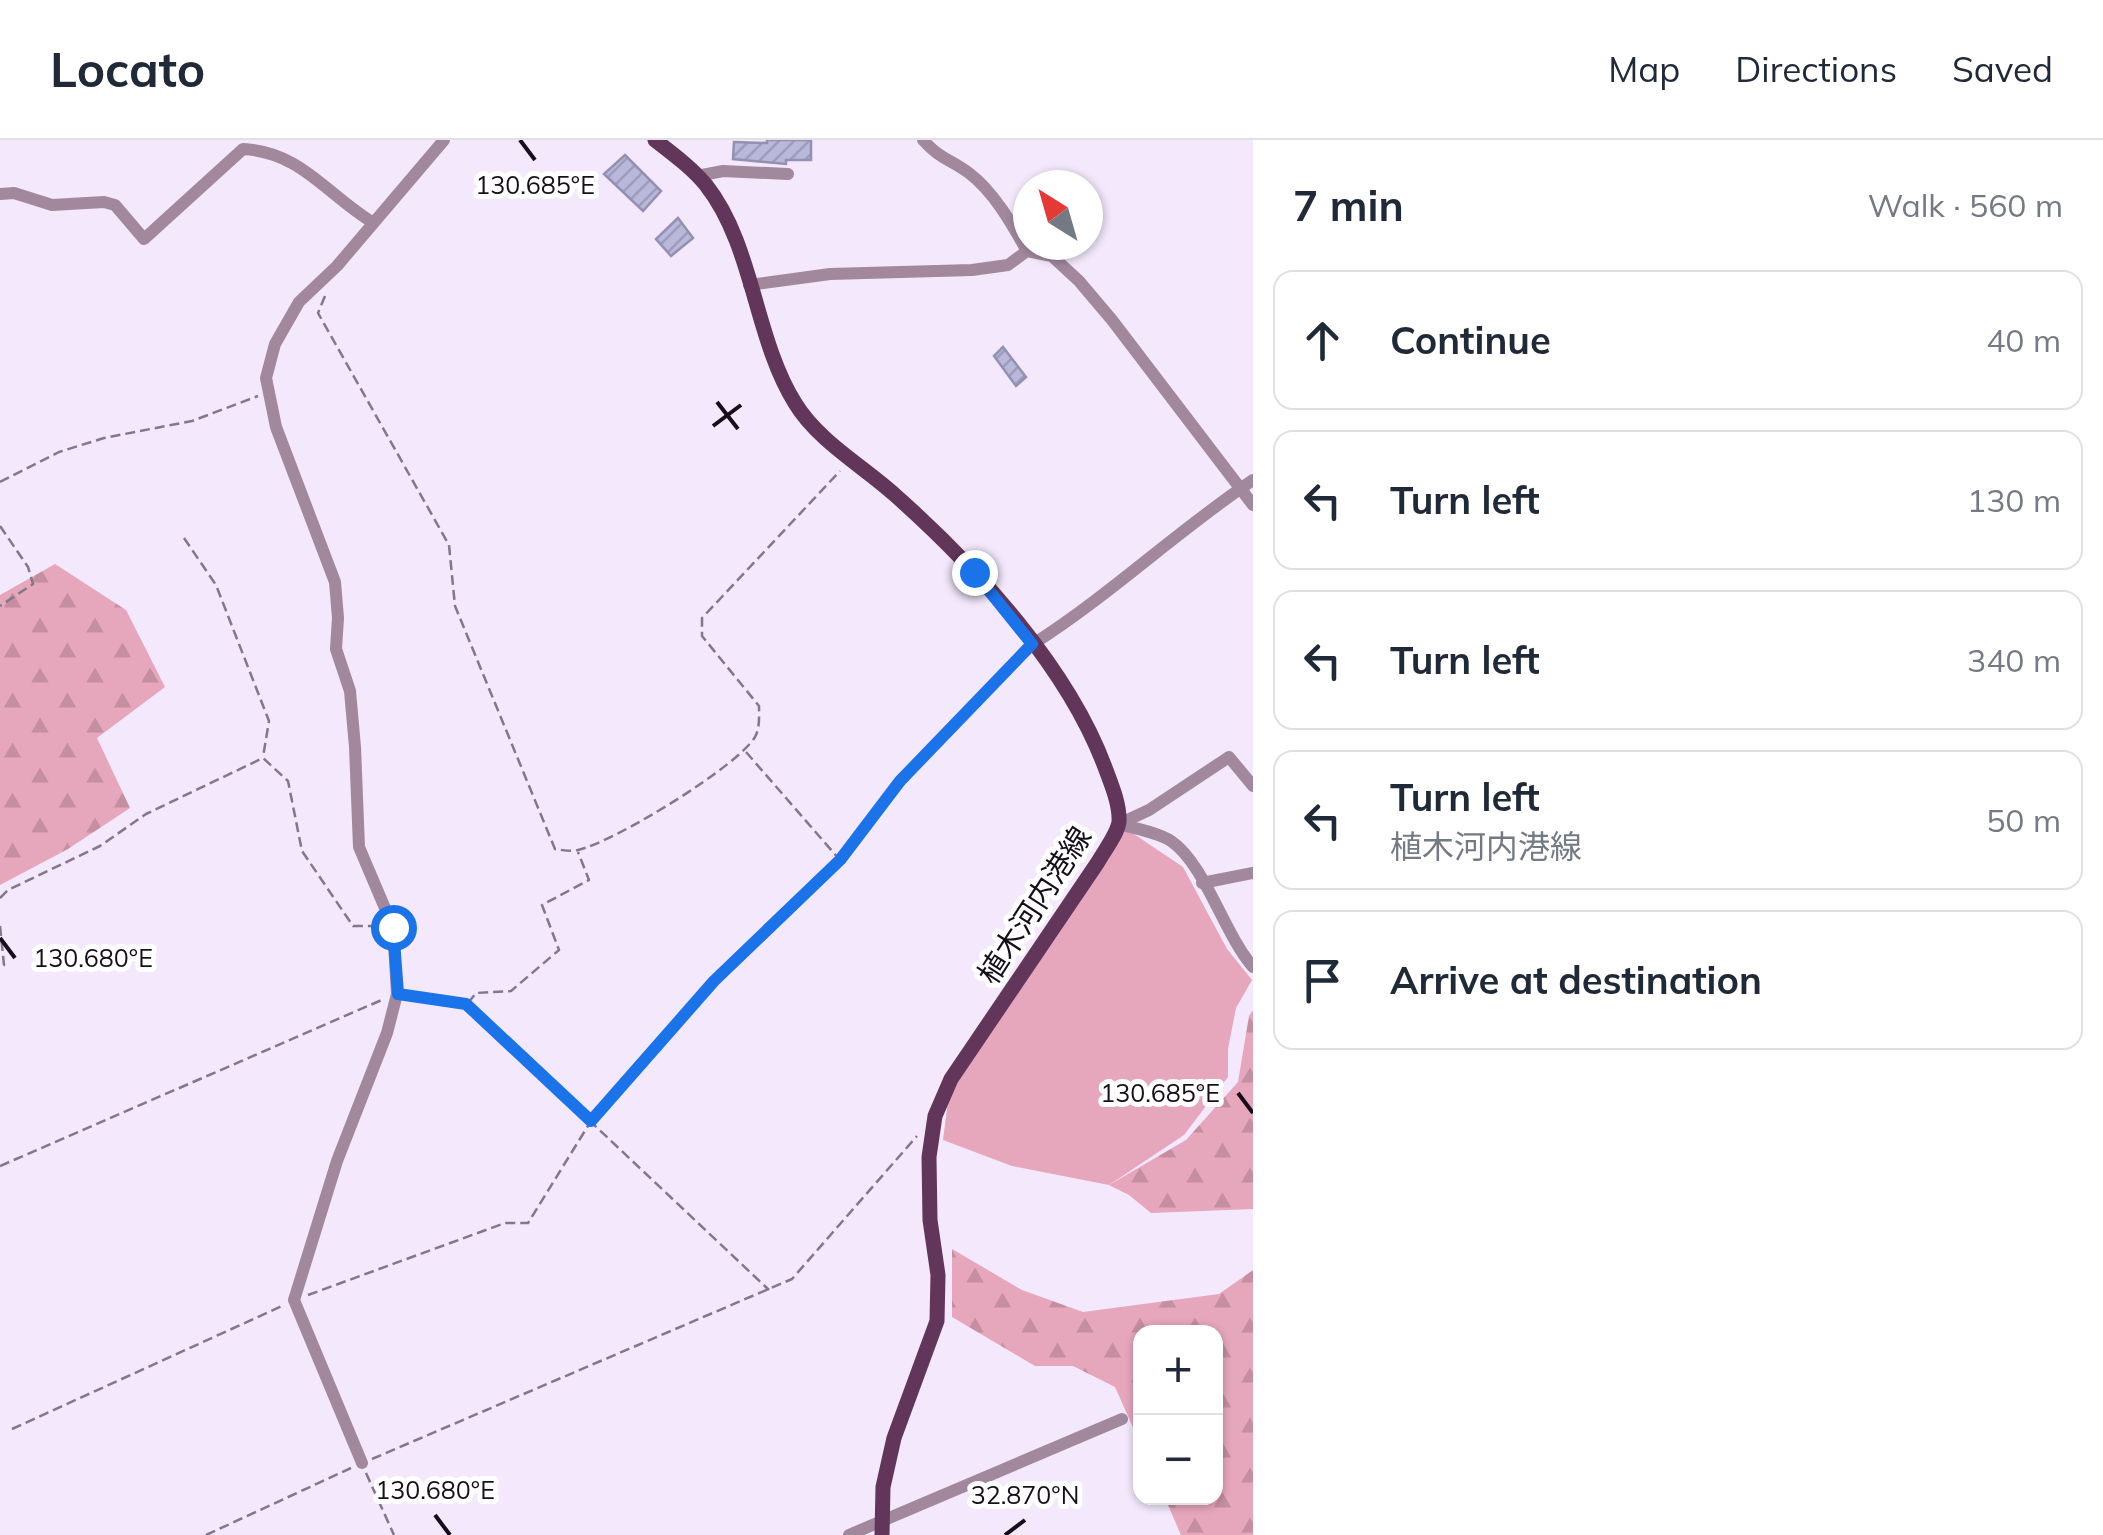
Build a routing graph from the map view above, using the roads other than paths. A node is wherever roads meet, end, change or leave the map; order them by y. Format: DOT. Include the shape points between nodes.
graph roads {
  1 [pos="444,140"];
  2 [pos="923,140"];
  3 [pos="663,142"];
  4 [pos="788,174"];
  5 [pos="697,176"];
  6 [pos="0,194"];
  7 [pos="372,222"];
  8 [pos="1013,230"];
  9 [pos="1015,260"];
  10 [pos="1056,260"];
  11 [pos="749,285"];
  12 [pos="1247,484"];
  13 [pos="1253,504"];
  14 [pos="1032,644"];
  15 [pos="1253,786"];
  16 [pos="1119,824"];
  17 [pos="1253,874"];
  18 [pos="1202,884"];
  19 [pos="1253,967"];
  20 [pos="1122,1419"];
  21 [pos="362,1463"];
  22 [pos="882,1527"];
  23 [pos="849,1535"];
  1 -- 7 [label="street"];
  2 -- 8 [label="street" via="987,190"];
  3 -- 5 [label="main road, 植木河内港線"];
  4 -- 5 [label="street" via="723,170"];
  5 -- 11 [label="main road, 植木河内港線" via="720,206"];
  6 -- 7 [label="street" via="52,205 115,205 144,239 243,149 264,150 300,164"];
  7 -- 21 [label="street" via="299,302 270,356 266,392 334,582 336,648 350,691 356,747 359,847 393,927 398,994 294,1300"];
  9 -- 11 [label="street" via="972,270 830,274"];
  10 -- 12 [label="street"];
  11 -- 14 [label="main road, 植木河内港線" via="776,366 808,420 974,572"];
  12 -- 13 [label="street"];
  12 -- 14 [label="street"];
  14 -- 16 [label="main road, 植木河内港線" via="1095,738"];
  15 -- 16 [label="street" via="1228,757"];
  16 -- 18 [label="street" via="1170,840"];
  16 -- 22 [label="main road, 植木河内港線" via="951,1080 935,1116 929,1157 937,1321 894,1438"];
  17 -- 18 [label="street"];
  18 -- 19 [label="street"];
  20 -- 22 [label="street"];
  22 -- 23 [label="street"];
}
